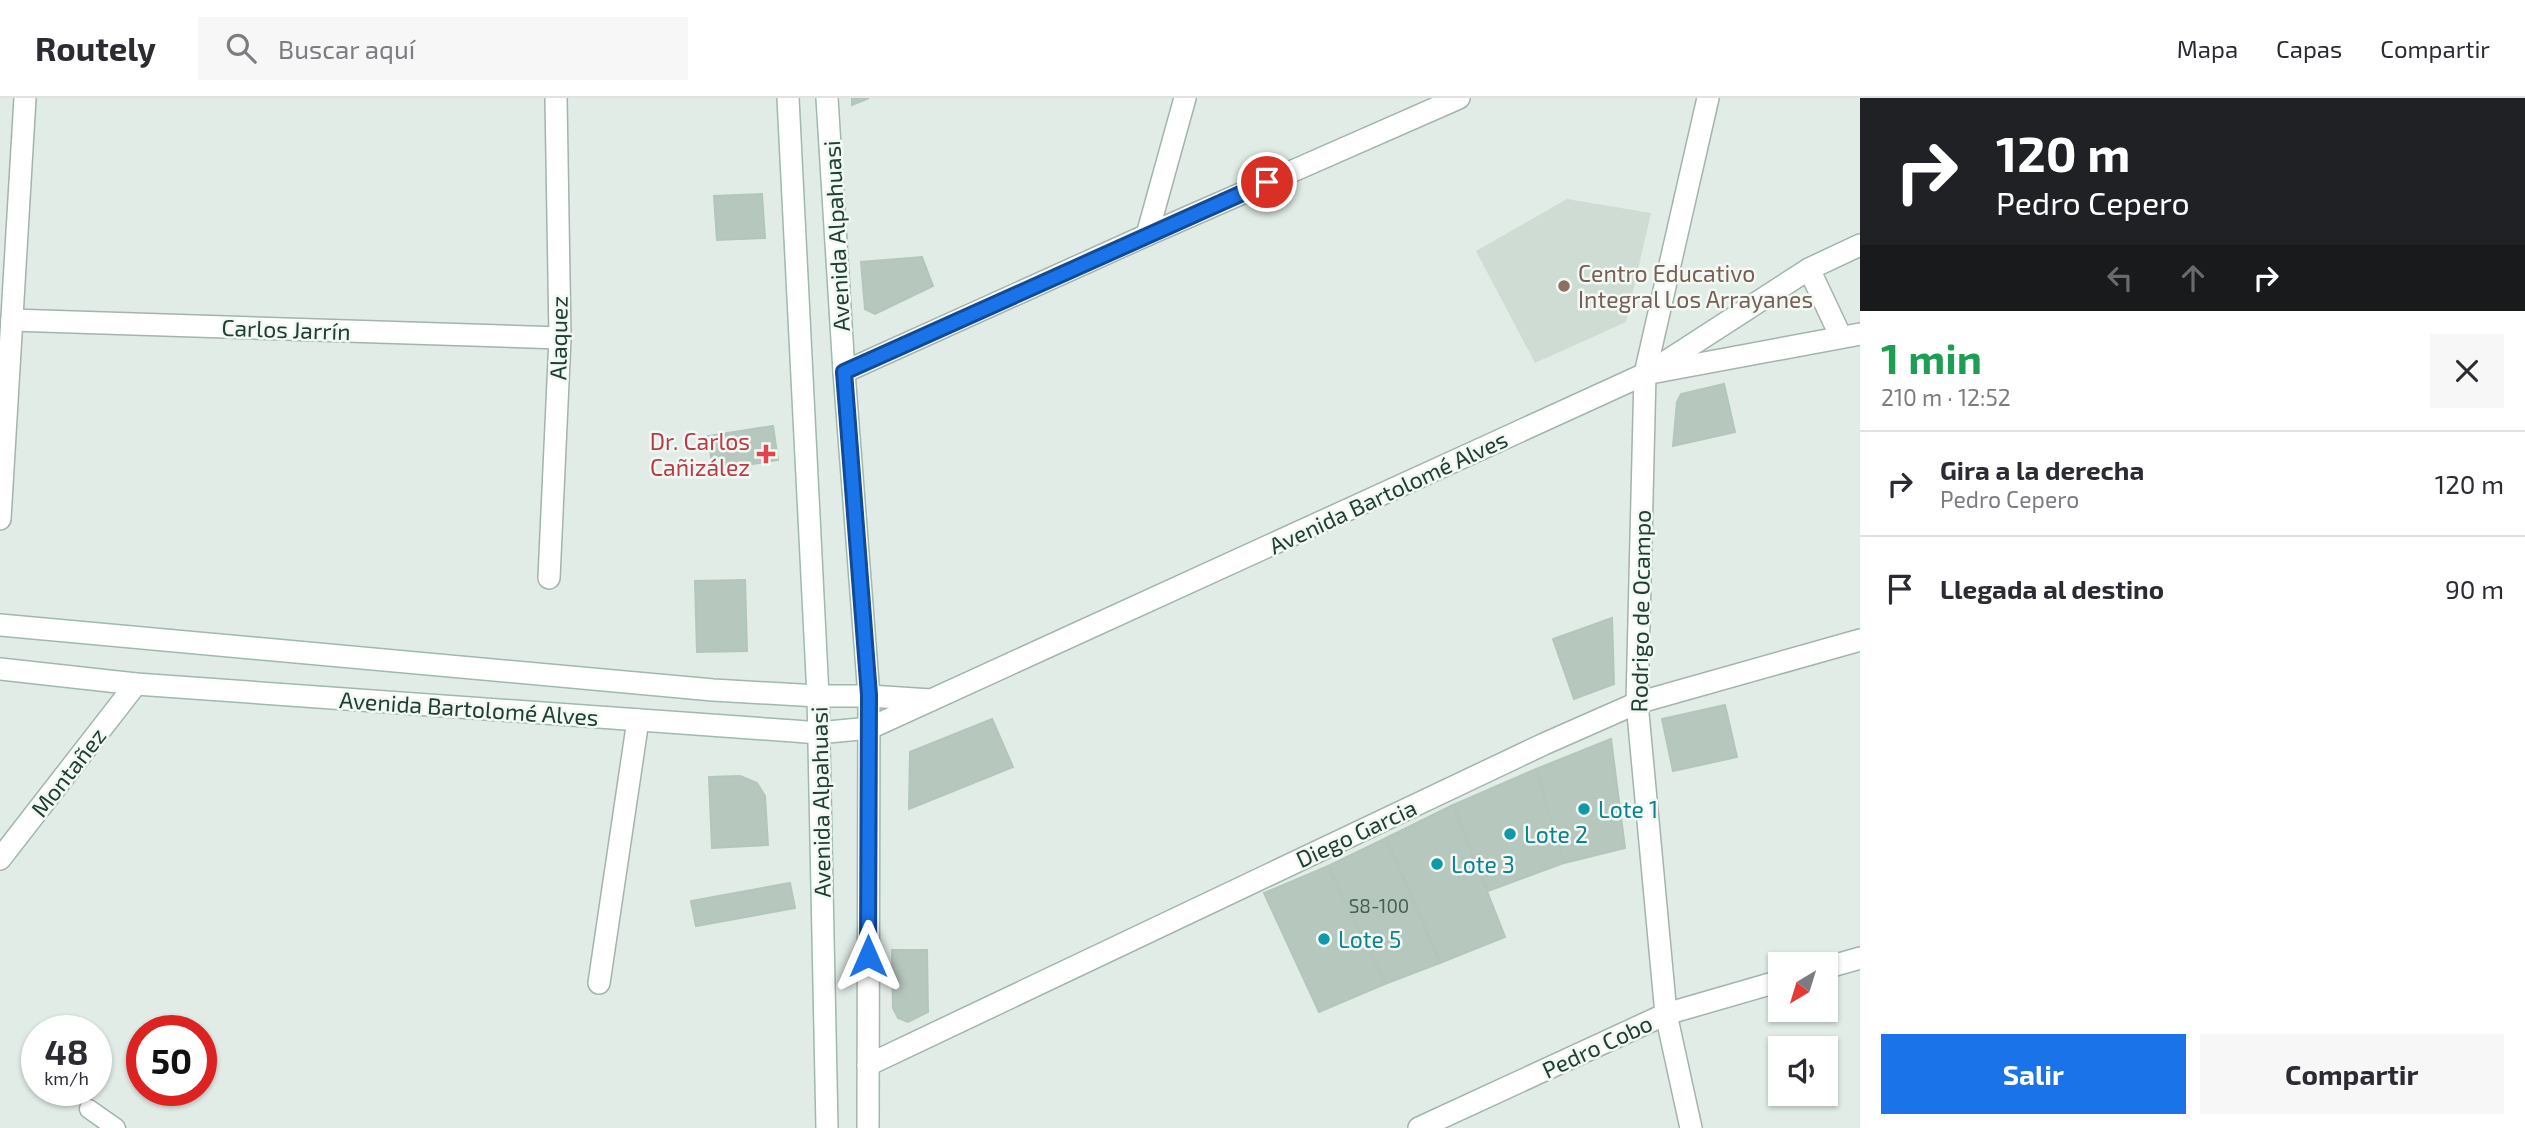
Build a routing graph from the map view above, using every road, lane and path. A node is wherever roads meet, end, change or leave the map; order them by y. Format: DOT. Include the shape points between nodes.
graph roads {
  1 [pos="25,98"];
  2 [pos="556,98"];
  3 [pos="788,98"];
  4 [pos="827,98"];
  5 [pos="1185,98"];
  6 [pos="1459,98"];
  7 [pos="1708,98"];
  8 [pos="1147,234"];
  9 [pos="1860,245"];
  10 [pos="1809,269"];
  11 [pos="12,320"];
  12 [pos="1850,335"];
  13 [pos="559,338"];
  14 [pos="844,372"];
  15 [pos="1646,374"];
  16 [pos="0,519"];
  17 [pos="549,578"];
  18 [pos="0,625"];
  19 [pos="1860,640"];
  20 [pos="0,669"];
  21 [pos="136,684"];
  22 [pos="869,695"];
  23 [pos="818,696"];
  24 [pos="933,700"];
  25 [pos="1637,703"];
  26 [pos="638,720"];
  27 [pos="870,729"];
  28 [pos="818,733"];
  29 [pos="0,859"];
  30 [pos="1860,958"];
  31 [pos="1838,964"];
  32 [pos="599,983"];
  33 [pos="1768,985"];
  34 [pos="1667,1014"];
  35 [pos="867,1065"];
  36 [pos="89,1110"];
  37 [pos="116,1128"];
  38 [pos="827,1128"];
  39 [pos="868,1128"];
  40 [pos="1419,1128"];
  41 [pos="1691,1128"];
  1 -- 11 [label="street"];
  2 -- 13 [label="street, Alaquez"];
  3 -- 23 [label="street, Avenida Alpahuasi"];
  4 -- 14 [label="street, Avenida Alpahuasi"];
  5 -- 8 [label="street"];
  6 -- 8 [label="street"];
  7 -- 15 [label="street, Rodrigo de Ocampo"];
  8 -- 14 [label="street"];
  9 -- 10 [label="street"];
  10 -- 12 [label="street"];
  10 -- 15 [label="street"];
  11 -- 13 [label="street, Carlos Jarrín"];
  11 -- 16 [label="street"];
  12 -- 15 [label="street, Avenida Bartolomé Alves"];
  13 -- 17 [label="street, Alaquez"];
  14 -- 22 [label="street, Avenida Alpahuasi"];
  15 -- 24 [label="street, Avenida Bartolomé Alves"];
  15 -- 25 [label="street, Rodrigo de Ocampo"];
  18 -- 23 [label="street, Avenida Bartolomé Alves"];
  19 -- 25 [label="street, Diego Garcia"];
  20 -- 21 [label="street, Avenida Bartolomé Alves"];
  21 -- 26 [label="street, Avenida Bartolomé Alves"];
  21 -- 29 [label="street, Montañez"];
  22 -- 23 [label="street, Avenida Bartolomé Alves"];
  22 -- 24 [label="street, Avenida Bartolomé Alves"];
  22 -- 27 [label="street, Avenida Alpahuasi"];
  23 -- 28 [label="street, Avenida Alpahuasi"];
  24 -- 27 [label="street, Avenida Bartolomé Alves"];
  25 -- 34 [label="street, Rodrigo de Ocampo"];
  25 -- 35 [label="street, Diego Garcia"];
  26 -- 28 [label="street, Avenida Bartolomé Alves"];
  26 -- 32 [label="street"];
  27 -- 28 [label="street, Avenida Bartolomé Alves"];
  27 -- 35 [label="street, Avenida Alpahuasi"];
  28 -- 38 [label="street, Avenida Alpahuasi"];
  30 -- 31 [label="street"];
  33 -- 34 [label="street, Pedro Cobo"];
  34 -- 40 [label="street, Pedro Cobo"];
  34 -- 41 [label="street, Rodrigo de Ocampo"];
  35 -- 39 [label="street, Avenida Alpahuasi"];
  36 -- 37 [label="lane"];
}
